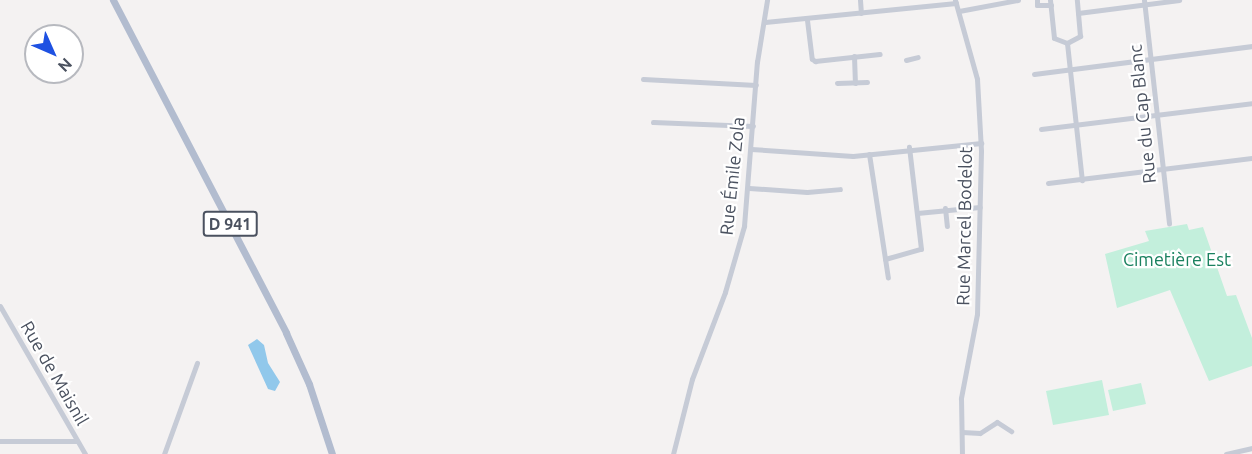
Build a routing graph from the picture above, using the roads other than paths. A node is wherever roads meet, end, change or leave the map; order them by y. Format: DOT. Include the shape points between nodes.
graph roads {
  1 [pos="113,0"];
  2 [pos="767,0"];
  3 [pos="860,0"];
  4 [pos="1018,0"];
  5 [pos="1037,0"];
  6 [pos="1077,0"];
  7 [pos="1179,0"];
  8 [pos="955,2"];
  9 [pos="1051,2"];
  10 [pos="1144,2"];
  11 [pos="959,11"];
  12 [pos="861,13"];
  13 [pos="1078,13"];
  14 [pos="807,20"];
  15 [pos="765,22"];
  16 [pos="1067,43"];
  17 [pos="1252,46"];
  18 [pos="880,54"];
  19 [pos="854,56"];
  20 [pos="918,57"];
  21 [pos="1151,58"];
  22 [pos="906,60"];
  23 [pos="1070,69"];
  24 [pos="1034,74"];
  25 [pos="643,79"];
  26 [pos="855,82"];
  27 [pos="867,82"];
  28 [pos="837,83"];
  29 [pos="756,85"];
  30 [pos="1252,103"];
  31 [pos="1157,115"];
  32 [pos="653,122"];
  33 [pos="1077,125"];
  34 [pos="753,126"];
  35 [pos="1041,129"];
  36 [pos="981,143"];
  37 [pos="909,147"];
  38 [pos="751,149"];
  39 [pos="869,154"];
  40 [pos="1252,158"];
  41 [pos="1164,169"];
  42 [pos="1082,180"];
  43 [pos="1048,183"];
  44 [pos="749,188"];
  45 [pos="840,189"];
  46 [pos="980,207"];
  47 [pos="945,208"];
  48 [pos="917,213"];
  49 [pos="1169,224"];
  50 [pos="947,226"];
  51 [pos="885,259"];
  52 [pos="888,278"];
  53 [pos="0,306"];
  54 [pos="197,363"];
  55 [pos="1011,431"];
  56 [pos="962,432"];
  57 [pos="0,441"];
  58 [pos="77,441"];
  59 [pos="1252,448"];
  60 [pos="85,454"];
  61 [pos="164,454"];
  62 [pos="332,454"];
  63 [pos="673,454"];
  64 [pos="962,454"];
  65 [pos="1228,454"];
  1 -- 62 [label="main road, D 941" via="286,333 309,384"];
  2 -- 15 [label="street, Rue Émile Zola"];
  3 -- 12 [label="street"];
  4 -- 11 [label="street"];
  5 -- 9 [label="street" via="1037,5"];
  6 -- 13 [label="street"];
  7 -- 10 [label="street"];
  8 -- 11 [label="street, Rue Marcel Bodelot"];
  8 -- 12 [label="street"];
  9 -- 16 [label="street" via="1054,38"];
  10 -- 13 [label="street"];
  10 -- 21 [label="street, Rue du Cap Blanc"];
  11 -- 36 [label="street, Rue Marcel Bodelot" via="977,79"];
  12 -- 14 [label="street"];
  13 -- 16 [label="street" via="1080,36"];
  14 -- 15 [label="street"];
  14 -- 19 [label="street" via="812,59"];
  15 -- 29 [label="street, Rue Émile Zola"];
  16 -- 23 [label="street"];
  17 -- 21 [label="street"];
  18 -- 19 [label="street"];
  19 -- 26 [label="street"];
  20 -- 22 [label="street"];
  21 -- 23 [label="street"];
  21 -- 31 [label="street, Rue du Cap Blanc"];
  23 -- 24 [label="street"];
  23 -- 33 [label="street"];
  25 -- 29 [label="street"];
  26 -- 27 [label="street"];
  26 -- 28 [label="street"];
  29 -- 34 [label="street, Rue Émile Zola"];
  30 -- 31 [label="street"];
  31 -- 33 [label="street"];
  31 -- 41 [label="street, Rue du Cap Blanc"];
  32 -- 34 [label="street"];
  33 -- 35 [label="street"];
  33 -- 42 [label="street"];
  34 -- 38 [label="street, Rue Émile Zola"];
  36 -- 37 [label="street"];
  36 -- 46 [label="street, Rue Marcel Bodelot"];
  37 -- 39 [label="street"];
  37 -- 48 [label="street"];
  38 -- 39 [label="street"];
  38 -- 44 [label="street, Rue Émile Zola"];
  39 -- 51 [label="street"];
  40 -- 41 [label="street"];
  41 -- 42 [label="street"];
  41 -- 49 [label="street, Rue du Cap Blanc"];
  42 -- 43 [label="street"];
  44 -- 45 [label="street" via="807,192"];
  44 -- 63 [label="street, Rue Émile Zola" via="736,260 692,379"];
  46 -- 47 [label="street"];
  46 -- 56 [label="street, Rue Marcel Bodelot" via="977,314 961,398"];
  47 -- 48 [label="street"];
  47 -- 50 [label="street"];
  48 -- 51 [label="street" via="921,249"];
  51 -- 52 [label="street"];
  53 -- 58 [label="street, Rue de Maisnil"];
  54 -- 61 [label="street"];
  55 -- 56 [label="street" via="997,422 980,433"];
  56 -- 64 [label="street, Rue Marcel Bodelot"];
  57 -- 58 [label="street"];
  58 -- 60 [label="street, Rue de Maisnil"];
  59 -- 65 [label="street"];
}
